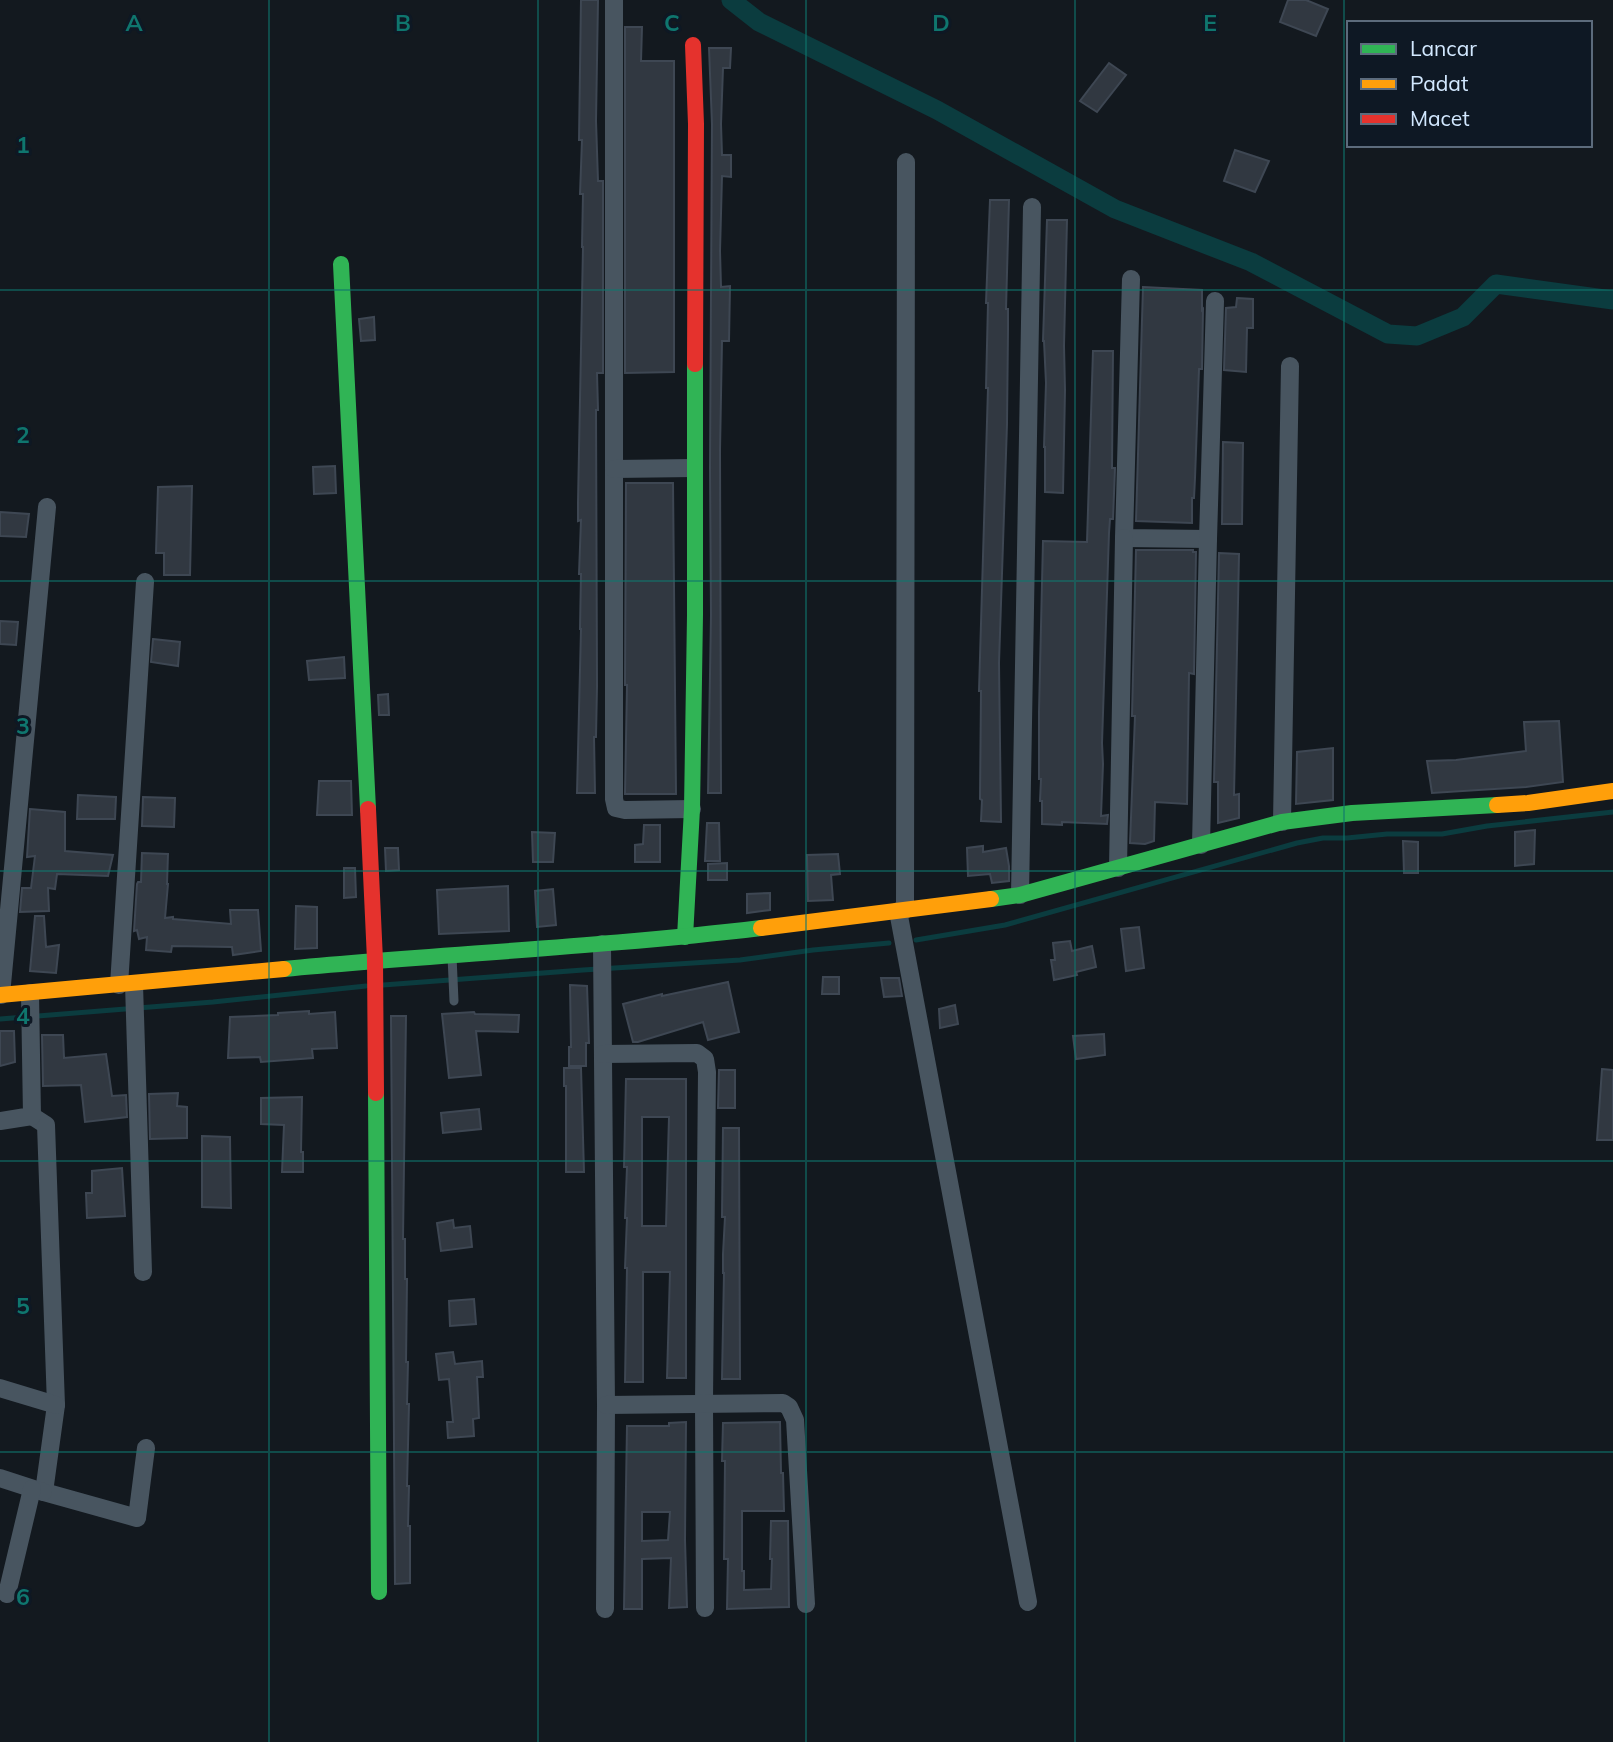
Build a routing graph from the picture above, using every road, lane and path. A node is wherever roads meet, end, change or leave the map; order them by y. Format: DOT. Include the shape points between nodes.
graph roads {
  1 [pos="614,0"];
  2 [pos="694,45"];
  3 [pos="906,162"];
  4 [pos="1032,207"];
  5 [pos="341,264"];
  6 [pos="1131,279"];
  7 [pos="1215,301"];
  8 [pos="1290,366"];
  9 [pos="694,468"];
  10 [pos="614,469"];
  11 [pos="47,506"];
  12 [pos="1124,538"];
  13 [pos="1208,539"];
  14 [pos="145,582"];
  15 [pos="1613,791"];
  16 [pos="692,809"];
  17 [pos="1282,821"];
  18 [pos="1201,845"];
  19 [pos="1118,868"];
  20 [pos="1020,895"];
  21 [pos="901,911"];
  22 [pos="685,937"];
  23 [pos="603,950"];
  24 [pos="452,961"];
  25 [pos="375,965"];
  26 [pos="129,988"];
  27 [pos="1,995"];
  28 [pos="454,997"];
  29 [pos="30,999"];
  30 [pos="603,1054"];
  31 [pos="32,1116"];
  32 [pos="0,1121"];
  33 [pos="143,1272"];
  34 [pos="0,1388"];
  35 [pos="704,1403"];
  36 [pos="56,1405"];
  37 [pos="606,1405"];
  38 [pos="146,1448"];
  39 [pos="0,1478"];
  40 [pos="38,1490"];
  41 [pos="379,1592"];
  42 [pos="7,1594"];
  43 [pos="1028,1602"];
  44 [pos="806,1604"];
  45 [pos="705,1608"];
  46 [pos="605,1609"];
  1 -- 10 [label="street"];
  2 -- 9 [label="street"];
  3 -- 21 [label="street"];
  4 -- 20 [label="street"];
  5 -- 25 [label="street"];
  6 -- 12 [label="street"];
  7 -- 13 [label="street"];
  8 -- 17 [label="street"];
  9 -- 10 [label="street"];
  9 -- 16 [label="street"];
  10 -- 16 [label="street" via="615,808"];
  11 -- 27 [label="street"];
  12 -- 13 [label="street"];
  12 -- 19 [label="street"];
  13 -- 18 [label="street"];
  14 -- 26 [label="street"];
  15 -- 17 [label="street" via="1528,803"];
  16 -- 22 [label="street"];
  17 -- 18 [label="street"];
  18 -- 19 [label="street"];
  19 -- 20 [label="street"];
  20 -- 21 [label="street"];
  21 -- 22 [label="street"];
  21 -- 43 [label="street"];
  22 -- 23 [label="street"];
  23 -- 24 [label="street"];
  23 -- 30 [label="street"];
  24 -- 25 [label="street"];
  24 -- 28 [label="lane"];
  25 -- 26 [label="street"];
  25 -- 41 [label="street"];
  26 -- 29 [label="street"];
  26 -- 33 [label="street" via="136,1021"];
  27 -- 29 [label="street"];
  29 -- 31 [label="street"];
  30 -- 35 [label="street" via="697,1053 705,1059"];
  30 -- 37 [label="street"];
  31 -- 32 [label="street"];
  31 -- 36 [label="street" via="46,1125"];
  34 -- 36 [label="street"];
  35 -- 37 [label="street"];
  35 -- 44 [label="street" via="783,1403 789,1407 795,1420"];
  35 -- 45 [label="street"];
  36 -- 40 [label="street"];
  37 -- 46 [label="street"];
  38 -- 40 [label="street" via="137,1518"];
  39 -- 40 [label="street"];
  40 -- 42 [label="street"];
}
